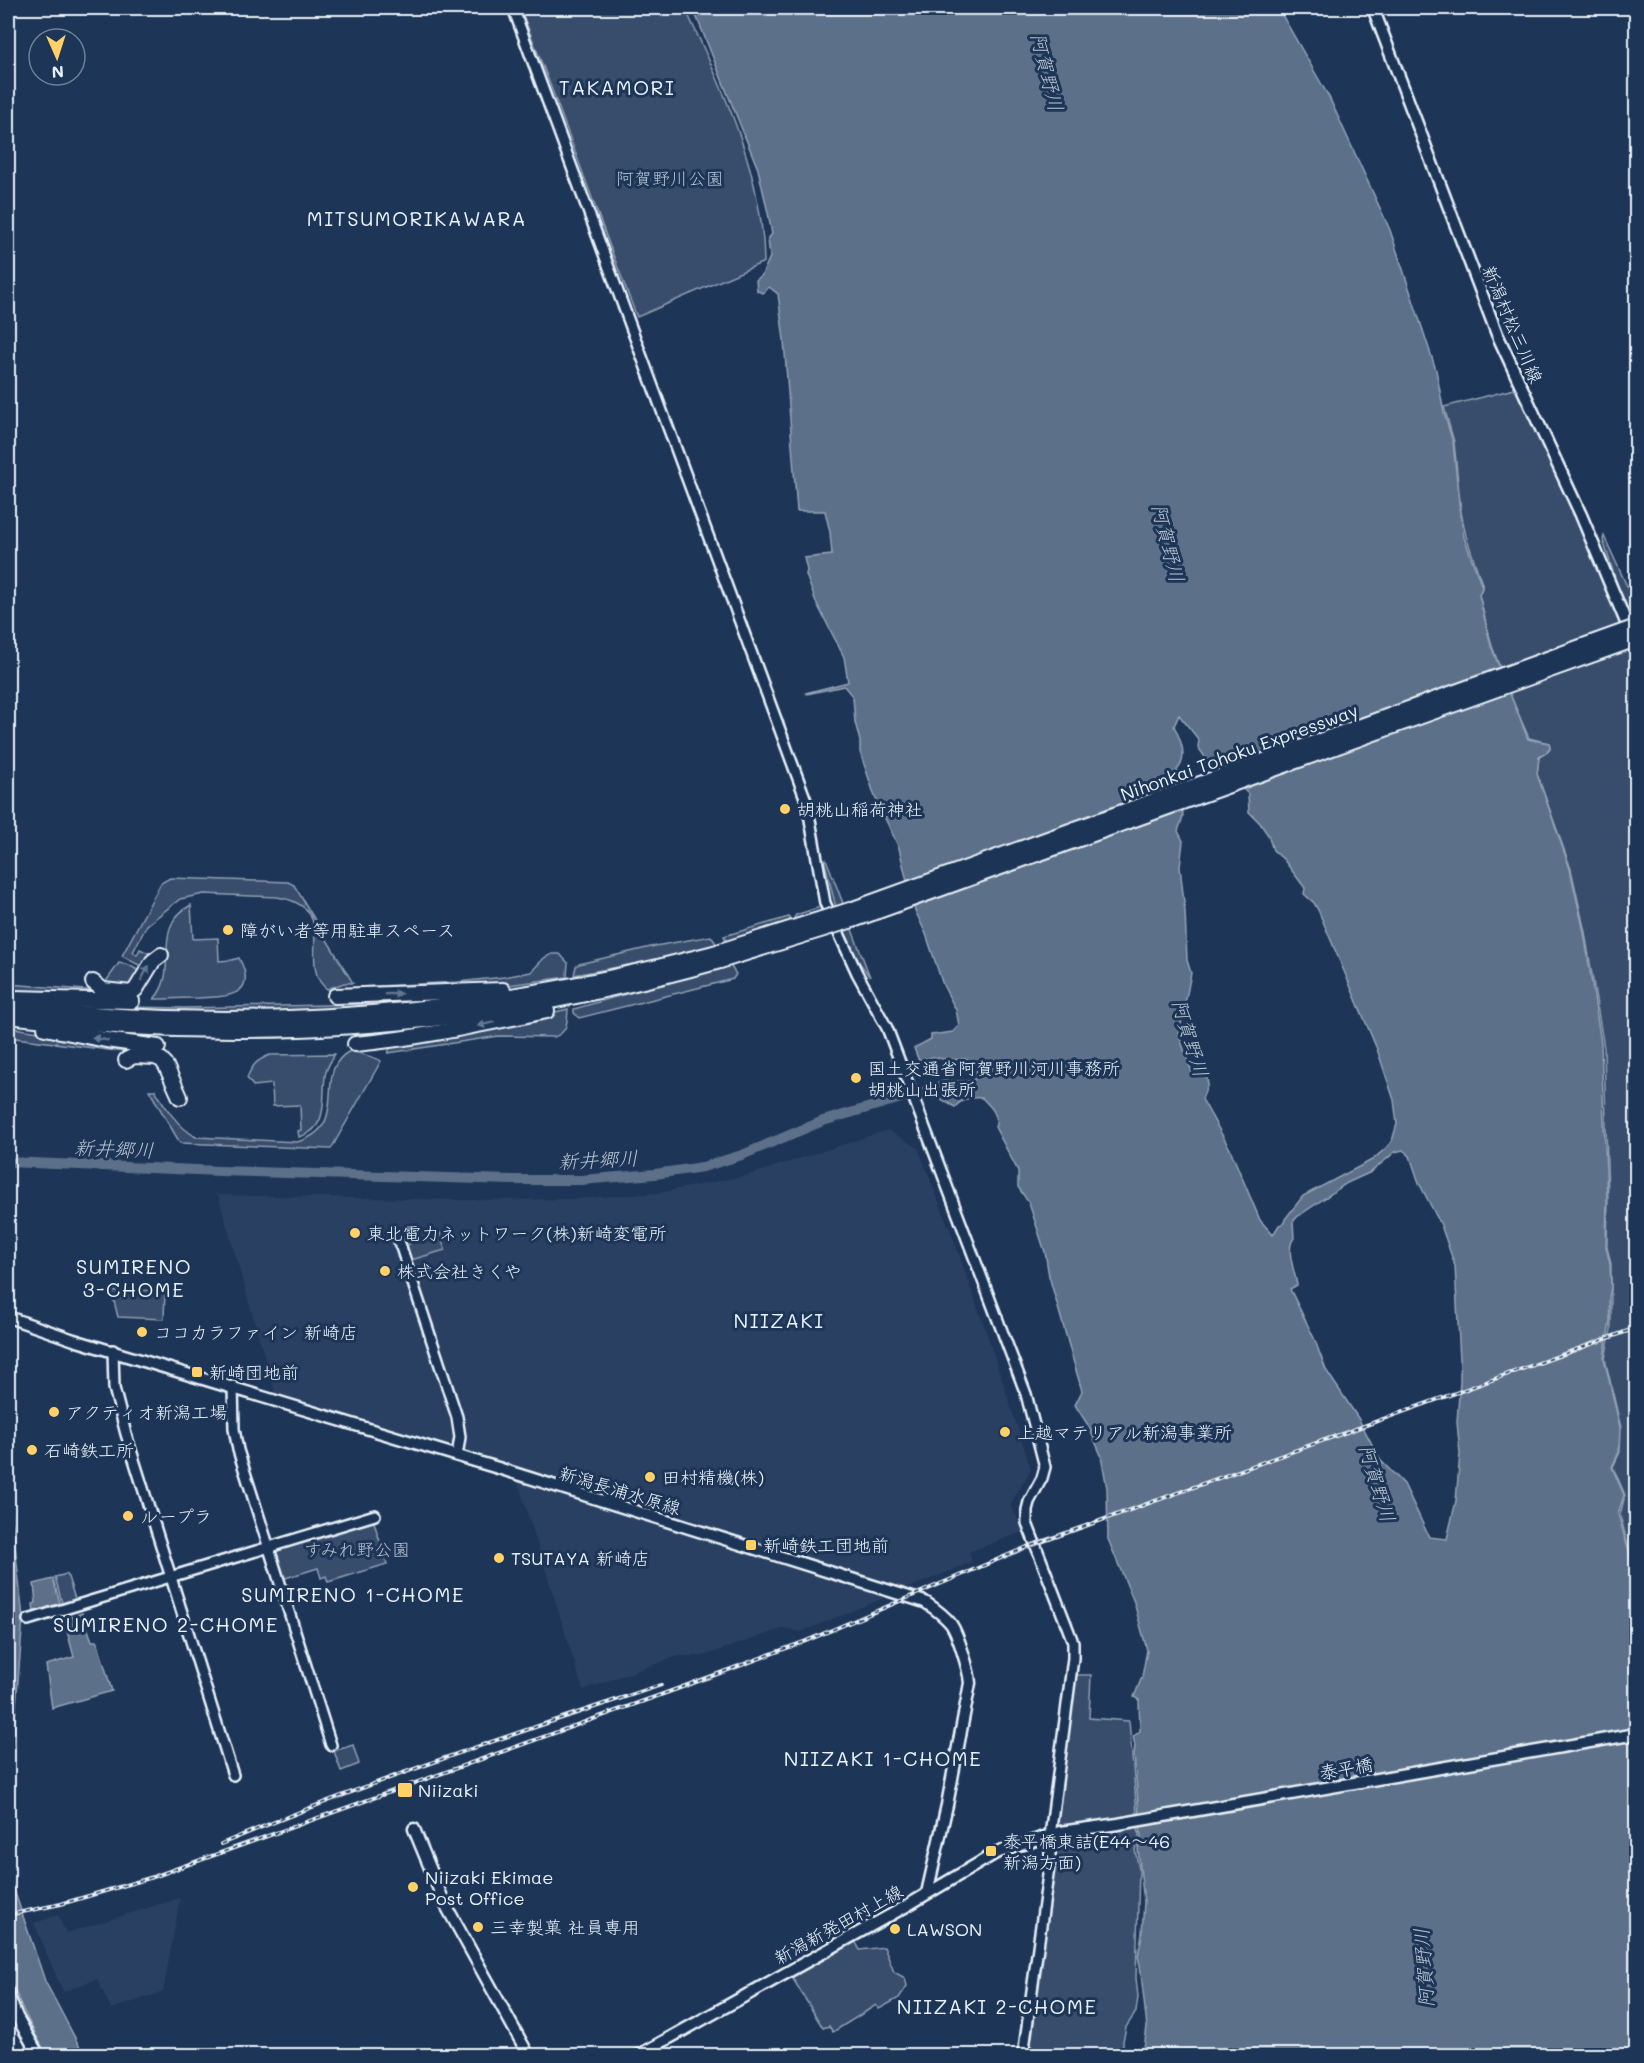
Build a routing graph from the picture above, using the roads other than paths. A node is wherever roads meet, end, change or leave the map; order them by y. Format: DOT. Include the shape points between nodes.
graph roads {
  1 [pos="513,8"];
  2 [pos="1373,8"];
  3 [pos="1636,627"];
  4 [pos="1636,639"];
  5 [pos="1636,646"];
  6 [pos="161,955"];
  7 [pos="717,957"];
  8 [pos="687,965"];
  9 [pos="93,982"];
  10 [pos="335,996"];
  11 [pos="8,998"];
  12 [pos="132,1001"];
  13 [pos="8,1006"];
  14 [pos="8,1018"];
  15 [pos="355,1044"];
  16 [pos="158,1047"];
  17 [pos="126,1060"];
  18 [pos="180,1097"];
  19 [pos="399,1241"];
  20 [pos="8,1317"];
  21 [pos="113,1350"];
  22 [pos="233,1386"];
  23 [pos="458,1456"];
  24 [pos="375,1515"];
  25 [pos="268,1548"];
  26 [pos="171,1577"];
  27 [pos="28,1620"];
  28 [pos="1636,1734"];
  29 [pos="331,1745"];
  30 [pos="233,1775"];
  31 [pos="414,1829"];
  32 [pos="1055,1834"];
  33 [pos="927,1893"];
  34 [pos="8,1995"];
  35 [pos="39,2055"];
  36 [pos="529,2055"];
  37 [pos="637,2055"];
  38 [pos="1023,2055"];
  1 -- 32 [label="street" via="807,803 825,903 887,1028 1028,1403 1045,1467 1029,1502 1027,1523 1073,1642"];
  2 -- 5 [label="main road, 新潟村松三川線" via="1497,334 1581,515"];
  3 -- 7 [label="highway, Nihonkai Tohoku Expressway, bridge"];
  4 -- 7 [label="highway, Nihonkai Tohoku Expressway, bridge" via="867,915"];
  9 -- 6 [label="highway, one-way" via="103,990 130,993"];
  7 -- 8 [label="highway"];
  10 -- 8 [label="highway, one-way" via="525,989 644,965"];
  8 -- 13 [label="highway" via="534,994 330,1016 140,1018"];
  8 -- 14 [label="highway" via="539,1003 478,1013 335,1026 173,1029"];
  8 -- 15 [label="highway, one-way" via="646,985 558,1008 443,1032"];
  11 -- 12 [label="highway"];
  16 -- 14 [label="highway, one-way"];
  17 -- 18 [label="highway" via="134,1056 162,1060"];
  19 -- 23 [label="street" via="457,1417"];
  20 -- 21 [label="main road, 新潟長浦水原線"];
  21 -- 22 [label="main road, 新潟長浦水原線"];
  21 -- 26 [label="street" via="114,1388"];
  22 -- 23 [label="main road, 新潟長浦水原線"];
  22 -- 25 [label="street" via="234,1430"];
  23 -- 33 [label="main road, 新潟長浦水原線" via="925,1602 937,1610 953,1628 970,1683"];
  24 -- 25 [label="street"];
  25 -- 26 [label="street"];
  25 -- 29 [label="street"];
  26 -- 27 [label="street"];
  26 -- 30 [label="street"];
  28 -- 32 [label="main road, 泰平橋"];
  31 -- 36 [label="main road" via="444,1902"];
  32 -- 33 [label="main road, 新潟新発田村上線" via="996,1853"];
  32 -- 38 [label="street"];
  33 -- 37 [label="main road, 新潟新発田村上線"];
  34 -- 35 [label="main road"];
}
